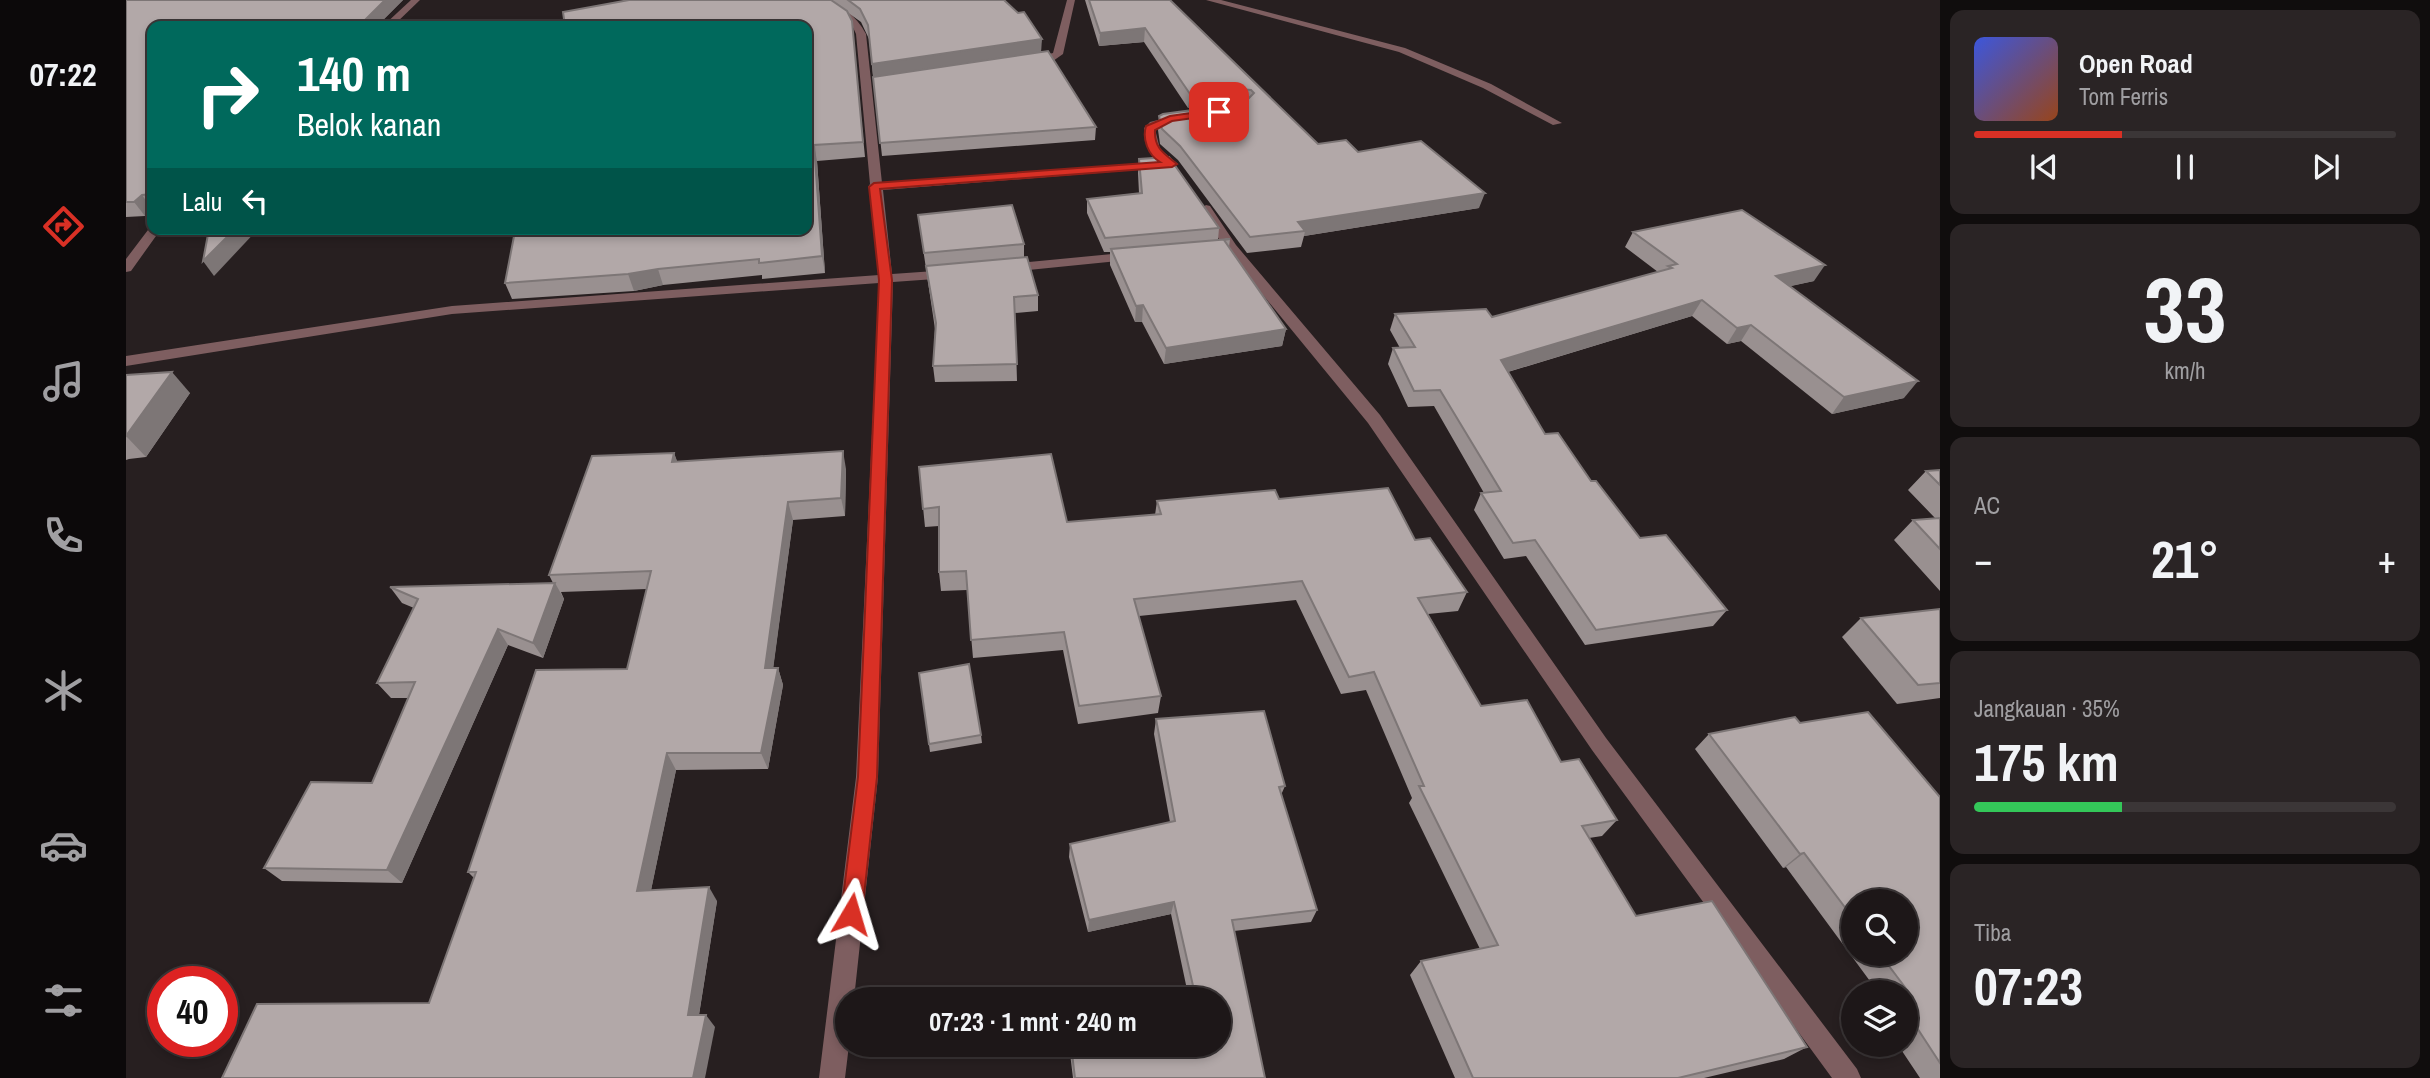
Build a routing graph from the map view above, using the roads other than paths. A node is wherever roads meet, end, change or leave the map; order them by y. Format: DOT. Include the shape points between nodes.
graph roads {
  1 [pos="416,0"];
  2 [pos="821,0"];
  3 [pos="1071,0"];
  4 [pos="1210,0"];
  5 [pos="393,21"];
  6 [pos="1018,63"];
  7 [pos="1195,116"];
  8 [pos="1557,123"];
  9 [pos="874,187"];
  10 [pos="1194,192"];
  11 [pos="151,235"];
  12 [pos="1148,255"];
  13 [pos="126,268"];
  14 [pos="996,269"];
  15 [pos="968,272"];
  16 [pos="886,280"];
  17 [pos="126,361"];
  18 [pos="832,1078"];
  19 [pos="1848,1078"];
  1 -- 5 [label="street"];
  2 -- 9 [label="street" via="855,21 861,33 871,84"];
  3 -- 6 [label="street" via="1058,54"];
  4 -- 8 [label="street" via="1402,50 1487,86"];
  7 -- 9 [label="street" via="1170,119 1150,128 1157,156 1176,169"];
  9 -- 16 [label="street"];
  10 -- 19 [label="street" via="1224,248 1374,419 1599,744"];
  11 -- 13 [label="street"];
  12 -- 14 [label="street"];
  15 -- 16 [label="street"];
  16 -- 17 [label="street" via="452,310"];
  16 -- 18 [label="street" via="867,777"];
}
